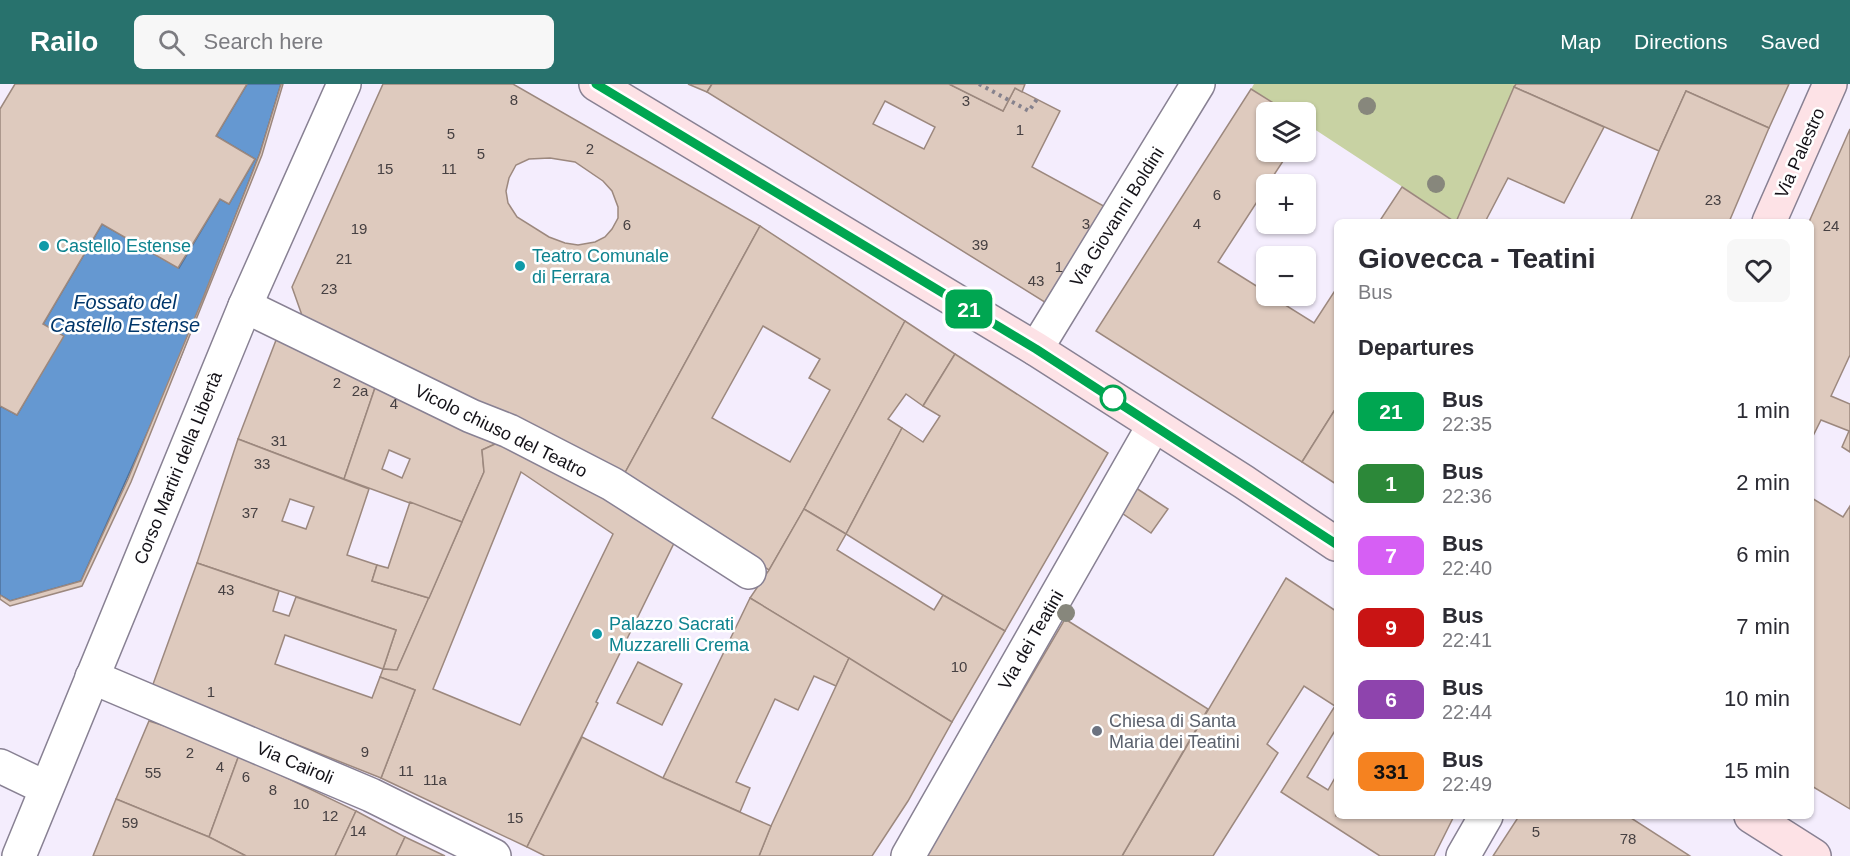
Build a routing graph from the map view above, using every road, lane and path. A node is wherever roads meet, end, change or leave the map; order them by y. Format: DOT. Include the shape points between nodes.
graph roads {
  1 [pos="344,84"];
  2 [pos="596,84"];
  3 [pos="979,84"];
  4 [pos="1198,84"];
  5 [pos="1830,84"];
  6 [pos="1037,99"];
  7 [pos="1770,219"];
  8 [pos="245,306"];
  9 [pos="1036,349"];
  10 [pos="1154,424"];
  11 [pos="1334,543"];
  12 [pos="749,572"];
  13 [pos="92,677"];
  14 [pos="0,766"];
  15 [pos="46,788"];
  16 [pos="1484,819"];
  17 [pos="1756,819"];
  18 [pos="19,856"];
  19 [pos="494,856"];
  20 [pos="908,856"];
  21 [pos="1463,856"];
  22 [pos="1814,856"];
  1 -- 8 [label="street, Corso Martiri della Libertà"];
  2 -- 9 [label="street"];
  3 -- 6 [label="path" via="1029,111"];
  4 -- 9 [label="street, Via Giovanni Boldini"];
  5 -- 7 [label="street, Via Palestro"];
  8 -- 12 [label="street, Vicolo chiuso del Teatro" via="612,484"];
  8 -- 13 [label="street, Corso Martiri della Libertà"];
  9 -- 10 [label="street"];
  10 -- 11 [label="street"];
  10 -- 20 [label="street, Via dei Teatini"];
  13 -- 15 [label="street, Corso Martiri della Libertà"];
  13 -- 19 [label="street, Via Cairoli" via="371,795"];
  14 -- 15 [label="street"];
  15 -- 18 [label="street, Corso Martiri della Libertà"];
  16 -- 21 [label="street"];
  17 -- 22 [label="street"];
}
